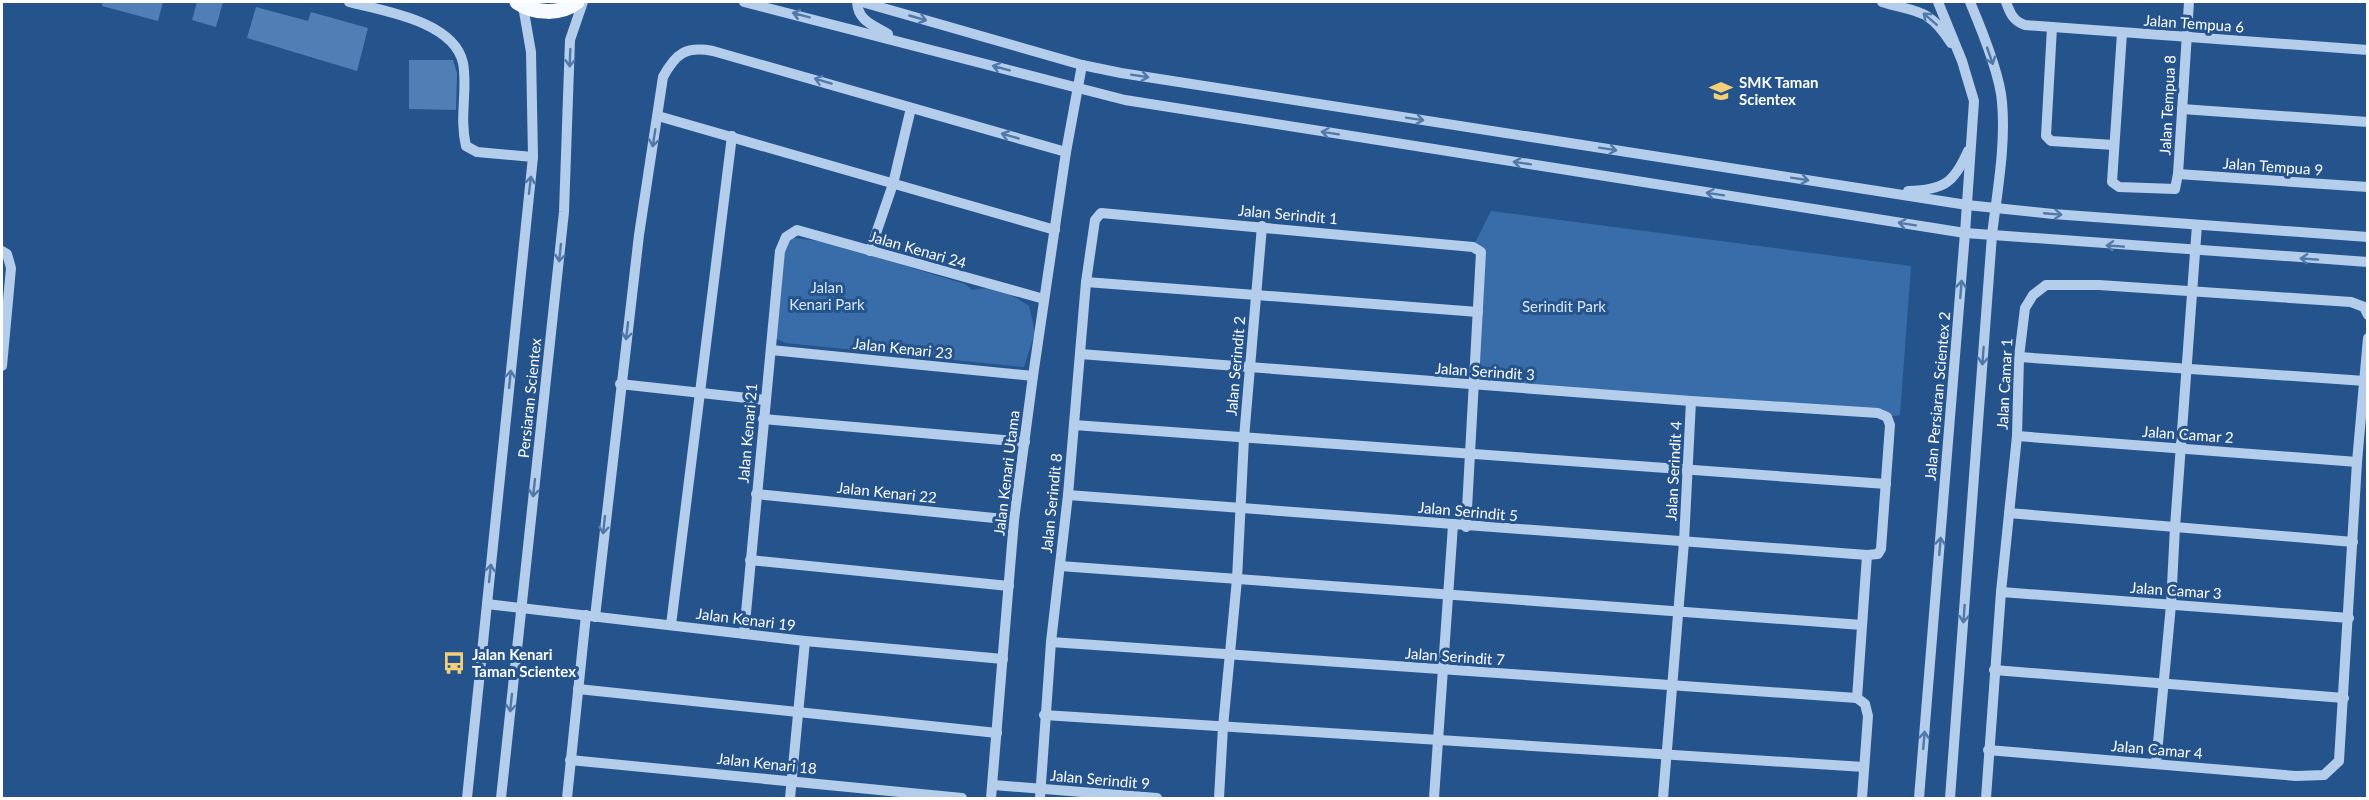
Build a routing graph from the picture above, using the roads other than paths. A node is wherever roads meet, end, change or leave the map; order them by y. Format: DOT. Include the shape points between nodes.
graph roads {
  1 [pos="349,2"];
  2 [pos="577,2"];
  3 [pos="583,2"];
  4 [pos="744,2"];
  5 [pos="857,2"];
  6 [pos="862,2"];
  7 [pos="1882,2"];
  8 [pos="1938,2"];
  9 [pos="1970,2"];
  10 [pos="2006,2"];
  11 [pos="2189,2"];
  12 [pos="520,4"];
  13 [pos="2052,27"];
  14 [pos="2122,33"];
  15 [pos="2186,38"];
  16 [pos="898,41"];
  17 [pos="2367,50"];
  18 [pos="1962,61"];
  19 [pos="1082,65"];
  20 [pos="1078,89"];
  21 [pos="911,108"];
  22 [pos="2182,109"];
  23 [pos="658,116"];
  24 [pos="2367,122"];
  25 [pos="732,136"];
  26 [pos="1972,142"];
  27 [pos="2114,145"];
  28 [pos="1066,152"];
  29 [pos="533,157"];
  30 [pos="2178,174"];
  31 [pos="893,184"];
  32 [pos="2367,188"];
  33 [pos="1875,191"];
  34 [pos="1967,205"];
  35 [pos="1995,208"];
  36 [pos="1101,213"];
  37 [pos="2197,225"];
  38 [pos="1262,226"];
  39 [pos="1055,230"];
  40 [pos="1965,233"];
  41 [pos="1992,235"];
  42 [pos="786,237"];
  43 [pos="2367,237"];
  44 [pos="2,251"];
  45 [pos="870,251"];
  46 [pos="2195,251"];
  47 [pos="2367,262"];
  48 [pos="1086,282"];
  49 [pos="2192,291"];
  50 [pos="1257,294"];
  51 [pos="1044,299"];
  52 [pos="1478,312"];
  53 [pos="2367,315"];
  54 [pos="2367,338"];
  55 [pos="771,350"];
  56 [pos="1080,354"];
  57 [pos="2019,357"];
  58 [pos="2,366"];
  59 [pos="1250,367"];
  60 [pos="2186,368"];
  61 [pos="1033,376"];
  62 [pos="2365,381"];
  63 [pos="620,384"];
  64 [pos="1473,385"];
  65 [pos="700,392"];
  66 [pos="765,400"];
  67 [pos="1691,401"];
  68 [pos="763,419"];
  69 [pos="1074,425"];
  70 [pos="2017,436"];
  71 [pos="1244,438"];
  72 [pos="1025,442"];
  73 [pos="2180,448"];
  74 [pos="1471,454"];
  75 [pos="2357,462"];
  76 [pos="1687,470"];
  77 [pos="1886,483"];
  78 [pos="756,494"];
  79 [pos="1068,495"];
  80 [pos="1240,507"];
  81 [pos="2009,513"];
  82 [pos="1014,520"];
  83 [pos="1453,525"];
  84 [pos="1466,526"];
  85 [pos="2175,527"];
  86 [pos="1684,542"];
  87 [pos="2353,542"];
  88 [pos="1867,555"];
  89 [pos="750,560"];
  90 [pos="1060,566"];
  91 [pos="1237,579"];
  92 [pos="1008,586"];
  93 [pos="2001,592"];
  94 [pos="1448,595"];
  95 [pos="487,604"];
  96 [pos="2171,604"];
  97 [pos="521,607"];
  98 [pos="1678,612"];
  99 [pos="590,616"];
  100 [pos="2349,618"];
  101 [pos="671,625"];
  102 [pos="1862,625"];
  103 [pos="744,634"];
  104 [pos="805,641"];
  105 [pos="1051,642"];
  106 [pos="1229,655"];
  107 [pos="1003,659"];
  108 [pos="1443,670"];
  109 [pos="1994,670"];
  110 [pos="2164,684"];
  111 [pos="1672,685"];
  112 [pos="578,688"];
  113 [pos="1857,698"];
  114 [pos="2344,698"];
  115 [pos="799,712"];
  116 [pos="1044,715"];
  117 [pos="1223,727"];
  118 [pos="997,733"];
  119 [pos="1438,740"];
  120 [pos="1988,750"];
  121 [pos="1667,754"];
  122 [pos="570,759"];
  123 [pos="2156,764"];
  124 [pos="1864,767"];
  125 [pos="791,780"];
  126 [pos="993,785"];
  127 [pos="1041,794"];
  128 [pos="467,798"];
  129 [pos="501,798"];
  130 [pos="567,798"];
  131 [pos="790,798"];
  132 [pos="962,798"];
  133 [pos="991,798"];
  134 [pos="1157,798"];
  135 [pos="1219,798"];
  136 [pos="1434,798"];
  137 [pos="1663,798"];
  138 [pos="1862,798"];
  139 [pos="1919,798"];
  140 [pos="1950,798"];
  141 [pos="1986,798"];
  1 -- 29 [label="street" via="427,24 454,47 463,62 462,129 466,146 477,152"];
  2 -- 12 [label="main road" via="558,11 540,11"];
  3 -- 97 [label="street, Persiaran Scientex, one-way" via="570,40 564,212"];
  16 -- 4 [label="street, one-way"];
  5 -- 16 [label="street" via="863,20"];
  6 -- 19 [label="street, one-way"];
  18 -- 7 [label="street, one-way" via="1932,18 1919,10"];
  8 -- 18 [label="street, Jalan Persiaran Scientex 2"];
  9 -- 35 [label="street, one-way" via="2002,102"];
  10 -- 13 [label="street, Jalan Tempua 6" via="2018,22"];
  11 -- 15 [label="street, Jalan Tempua 8"];
  12 -- 29 [label="street, Persiaran Scientex" via="531,52"];
  13 -- 14 [label="street, Jalan Tempua 6"];
  13 -- 27 [label="street" via="2046,136 2051,141"];
  14 -- 15 [label="street, Jalan Tempua 6"];
  14 -- 27 [label="street"];
  15 -- 17 [label="street, Jalan Tempua 6"];
  15 -- 22 [label="street, Jalan Tempua 8"];
  20 -- 16 [label="street, one-way"];
  18 -- 26 [label="street, Jalan Persiaran Scientex 2" via="1974,101"];
  19 -- 20 [label="street, Jalan Kenari Utama"];
  19 -- 33 [label="street, one-way"];
  20 -- 28 [label="street, Jalan Kenari Utama"];
  40 -- 20 [label="street, one-way" via="1125,100"];
  21 -- 23 [label="street, one-way" via="696,48 669,66 663,77"];
  28 -- 21 [label="street, one-way"];
  21 -- 31 [label="street"];
  22 -- 24 [label="street"];
  22 -- 30 [label="street, Jalan Tempua 8"];
  23 -- 25 [label="street"];
  23 -- 63 [label="street, one-way"];
  25 -- 31 [label="street"];
  25 -- 65 [label="street"];
  26 -- 33 [label="street" via="1950,183 1924,191"];
  26 -- 34 [label="street, Jalan Persiaran Scientex 2"];
  27 -- 30 [label="street" via="2114,185 2170,191 2175,189"];
  28 -- 39 [label="street, Jalan Kenari Utama"];
  95 -- 29 [label="street, Persiaran Scientex, one-way"];
  30 -- 32 [label="street, Jalan Tempua 9"];
  31 -- 39 [label="street"];
  31 -- 45 [label="street"];
  33 -- 34 [label="street"];
  34 -- 35 [label="street"];
  34 -- 40 [label="street, Jalan Persiaran Scientex 2"];
  35 -- 37 [label="street, one-way"];
  35 -- 41 [label="street"];
  36 -- 38 [label="street, Jalan Serindit 1"];
  36 -- 48 [label="street, Jalan Serindit 8" via="1095,220"];
  37 -- 43 [label="street"];
  37 -- 46 [label="street"];
  38 -- 50 [label="street, Jalan Serindit 2"];
  38 -- 52 [label="street, Jalan Serindit 1" via="1473,247 1481,252"];
  39 -- 51 [label="street, Jalan Kenari Utama"];
  40 -- 41 [label="street"];
  139 -- 40 [label="street, Jalan Persiaran Scientex 2, one-way"];
  46 -- 41 [label="street, one-way"];
  41 -- 140 [label="street, one-way"];
  42 -- 45 [label="street, Jalan Kenari 24" via="797,230"];
  42 -- 55 [label="street, Jalan Kenari 21" via="780,251"];
  44 -- 58 [label="street" via="8,254 11,268"];
  45 -- 51 [label="street, Jalan Kenari 24"];
  47 -- 46 [label="street, one-way"];
  46 -- 49 [label="street"];
  48 -- 50 [label="street"];
  48 -- 56 [label="street, Jalan Serindit 8"];
  49 -- 53 [label="street, Jalan Camar 1" via="2351,302 2364,307"];
  49 -- 57 [label="street, Jalan Camar 1" via="2046,285 2025,308"];
  49 -- 60 [label="street"];
  50 -- 52 [label="street"];
  50 -- 59 [label="street, Jalan Serindit 2"];
  51 -- 61 [label="street, Jalan Kenari Utama"];
  52 -- 64 [label="street"];
  54 -- 62 [label="street"];
  55 -- 61 [label="street, Jalan Kenari 23"];
  55 -- 66 [label="street, Jalan Kenari 21"];
  56 -- 59 [label="street, Jalan Serindit 3"];
  56 -- 69 [label="street, Jalan Serindit 8"];
  57 -- 60 [label="street"];
  57 -- 70 [label="street, Jalan Camar 1"];
  59 -- 64 [label="street, Jalan Serindit 3"];
  59 -- 71 [label="street, Jalan Serindit 2"];
  60 -- 62 [label="street"];
  60 -- 73 [label="street"];
  61 -- 72 [label="street, Jalan Kenari Utama"];
  62 -- 75 [label="street"];
  63 -- 65 [label="street"];
  63 -- 99 [label="street, one-way"];
  64 -- 67 [label="street, Jalan Serindit 3"];
  64 -- 74 [label="street"];
  65 -- 66 [label="street"];
  65 -- 101 [label="street"];
  66 -- 68 [label="street, Jalan Kenari 21"];
  67 -- 76 [label="street, Jalan Serindit 4"];
  67 -- 77 [label="street, Jalan Serindit 3" via="1878,413 1887,417 1890,424"];
  68 -- 72 [label="street"];
  68 -- 78 [label="street, Jalan Kenari 21"];
  69 -- 71 [label="street"];
  69 -- 79 [label="street, Jalan Serindit 8"];
  70 -- 73 [label="street, Jalan Camar 2"];
  70 -- 81 [label="street, Jalan Camar 1"];
  71 -- 74 [label="street"];
  71 -- 80 [label="street, Jalan Serindit 2"];
  72 -- 82 [label="street, Jalan Kenari Utama"];
  73 -- 75 [label="street, Jalan Camar 2"];
  73 -- 85 [label="street"];
  74 -- 76 [label="street"];
  74 -- 84 [label="street"];
  75 -- 87 [label="street"];
  76 -- 77 [label="street"];
  76 -- 86 [label="street, Jalan Serindit 4"];
  77 -- 88 [label="street" via="1881,549 1878,554"];
  78 -- 82 [label="street, Jalan Kenari 22"];
  78 -- 89 [label="street, Jalan Kenari 21"];
  79 -- 80 [label="street, Jalan Serindit 5"];
  79 -- 90 [label="street, Jalan Serindit 8"];
  80 -- 83 [label="street, Jalan Serindit 5"];
  80 -- 91 [label="street, Jalan Serindit 2"];
  81 -- 85 [label="street"];
  81 -- 93 [label="street, Jalan Camar 1"];
  82 -- 92 [label="street, Jalan Kenari Utama"];
  83 -- 84 [label="street, Jalan Serindit 5"];
  83 -- 94 [label="street"];
  84 -- 86 [label="street, Jalan Serindit 5"];
  85 -- 87 [label="street"];
  85 -- 96 [label="street"];
  86 -- 88 [label="street, Jalan Serindit 5"];
  86 -- 98 [label="street, Jalan Serindit 4"];
  87 -- 100 [label="street"];
  88 -- 102 [label="street"];
  89 -- 92 [label="street"];
  89 -- 103 [label="street, Jalan Kenari 21"];
  90 -- 91 [label="street"];
  90 -- 105 [label="street, Jalan Serindit 8"];
  91 -- 94 [label="street"];
  91 -- 106 [label="street, Jalan Serindit 2"];
  92 -- 107 [label="street, Jalan Kenari Utama"];
  93 -- 96 [label="street, Jalan Camar 3"];
  93 -- 109 [label="street, Jalan Camar 1"];
  94 -- 98 [label="street"];
  94 -- 108 [label="street"];
  95 -- 97 [label="street, Jalan Kenari 19"];
  95 -- 128 [label="street, Persiaran Scientex"];
  96 -- 100 [label="street, Jalan Camar 3"];
  96 -- 110 [label="street"];
  97 -- 99 [label="street, Jalan Kenari 19"];
  97 -- 129 [label="street, Persiaran Scientex, one-way"];
  98 -- 102 [label="street"];
  98 -- 111 [label="street, Jalan Serindit 4"];
  99 -- 101 [label="street, Jalan Kenari 19"];
  99 -- 112 [label="street"];
  100 -- 114 [label="street"];
  101 -- 103 [label="street, Jalan Kenari 19"];
  102 -- 113 [label="street"];
  103 -- 104 [label="street, Jalan Kenari 19"];
  104 -- 107 [label="street, Jalan Kenari 19"];
  104 -- 115 [label="street"];
  105 -- 106 [label="street, Jalan Serindit 7"];
  105 -- 116 [label="street, Jalan Serindit 8"];
  106 -- 108 [label="street, Jalan Serindit 7"];
  106 -- 117 [label="street, Jalan Serindit 2"];
  107 -- 118 [label="street, Jalan Kenari Utama"];
  108 -- 111 [label="street, Jalan Serindit 7"];
  108 -- 119 [label="street"];
  109 -- 110 [label="street"];
  109 -- 120 [label="street, Jalan Camar 1"];
  110 -- 114 [label="street"];
  110 -- 123 [label="street"];
  111 -- 113 [label="street, Jalan Serindit 7"];
  111 -- 121 [label="street, Jalan Serindit 4"];
  112 -- 115 [label="street"];
  112 -- 122 [label="street"];
  113 -- 124 [label="street" via="1865,704 1868,716"];
  114 -- 123 [label="street, Jalan Camar 4" via="2339,761 2324,775"];
  115 -- 118 [label="street"];
  115 -- 125 [label="street"];
  116 -- 117 [label="street"];
  116 -- 127 [label="street, Jalan Serindit 8"];
  117 -- 119 [label="street"];
  117 -- 135 [label="street, Jalan Serindit 2"];
  118 -- 126 [label="street, Jalan Kenari Utama"];
  119 -- 121 [label="street"];
  119 -- 136 [label="street"];
  120 -- 123 [label="street, Jalan Camar 4"];
  120 -- 141 [label="street, Jalan Camar 1"];
  121 -- 124 [label="street"];
  121 -- 137 [label="street, Jalan Serindit 4"];
  122 -- 125 [label="street, Jalan Kenari 18"];
  122 -- 130 [label="street"];
  124 -- 138 [label="street"];
  125 -- 131 [label="street"];
  125 -- 132 [label="street, Jalan Kenari 18"];
  126 -- 127 [label="street, Jalan Serindit 9"];
  126 -- 133 [label="street, Jalan Kenari Utama"];
  127 -- 134 [label="street, Jalan Serindit 9"];
}
